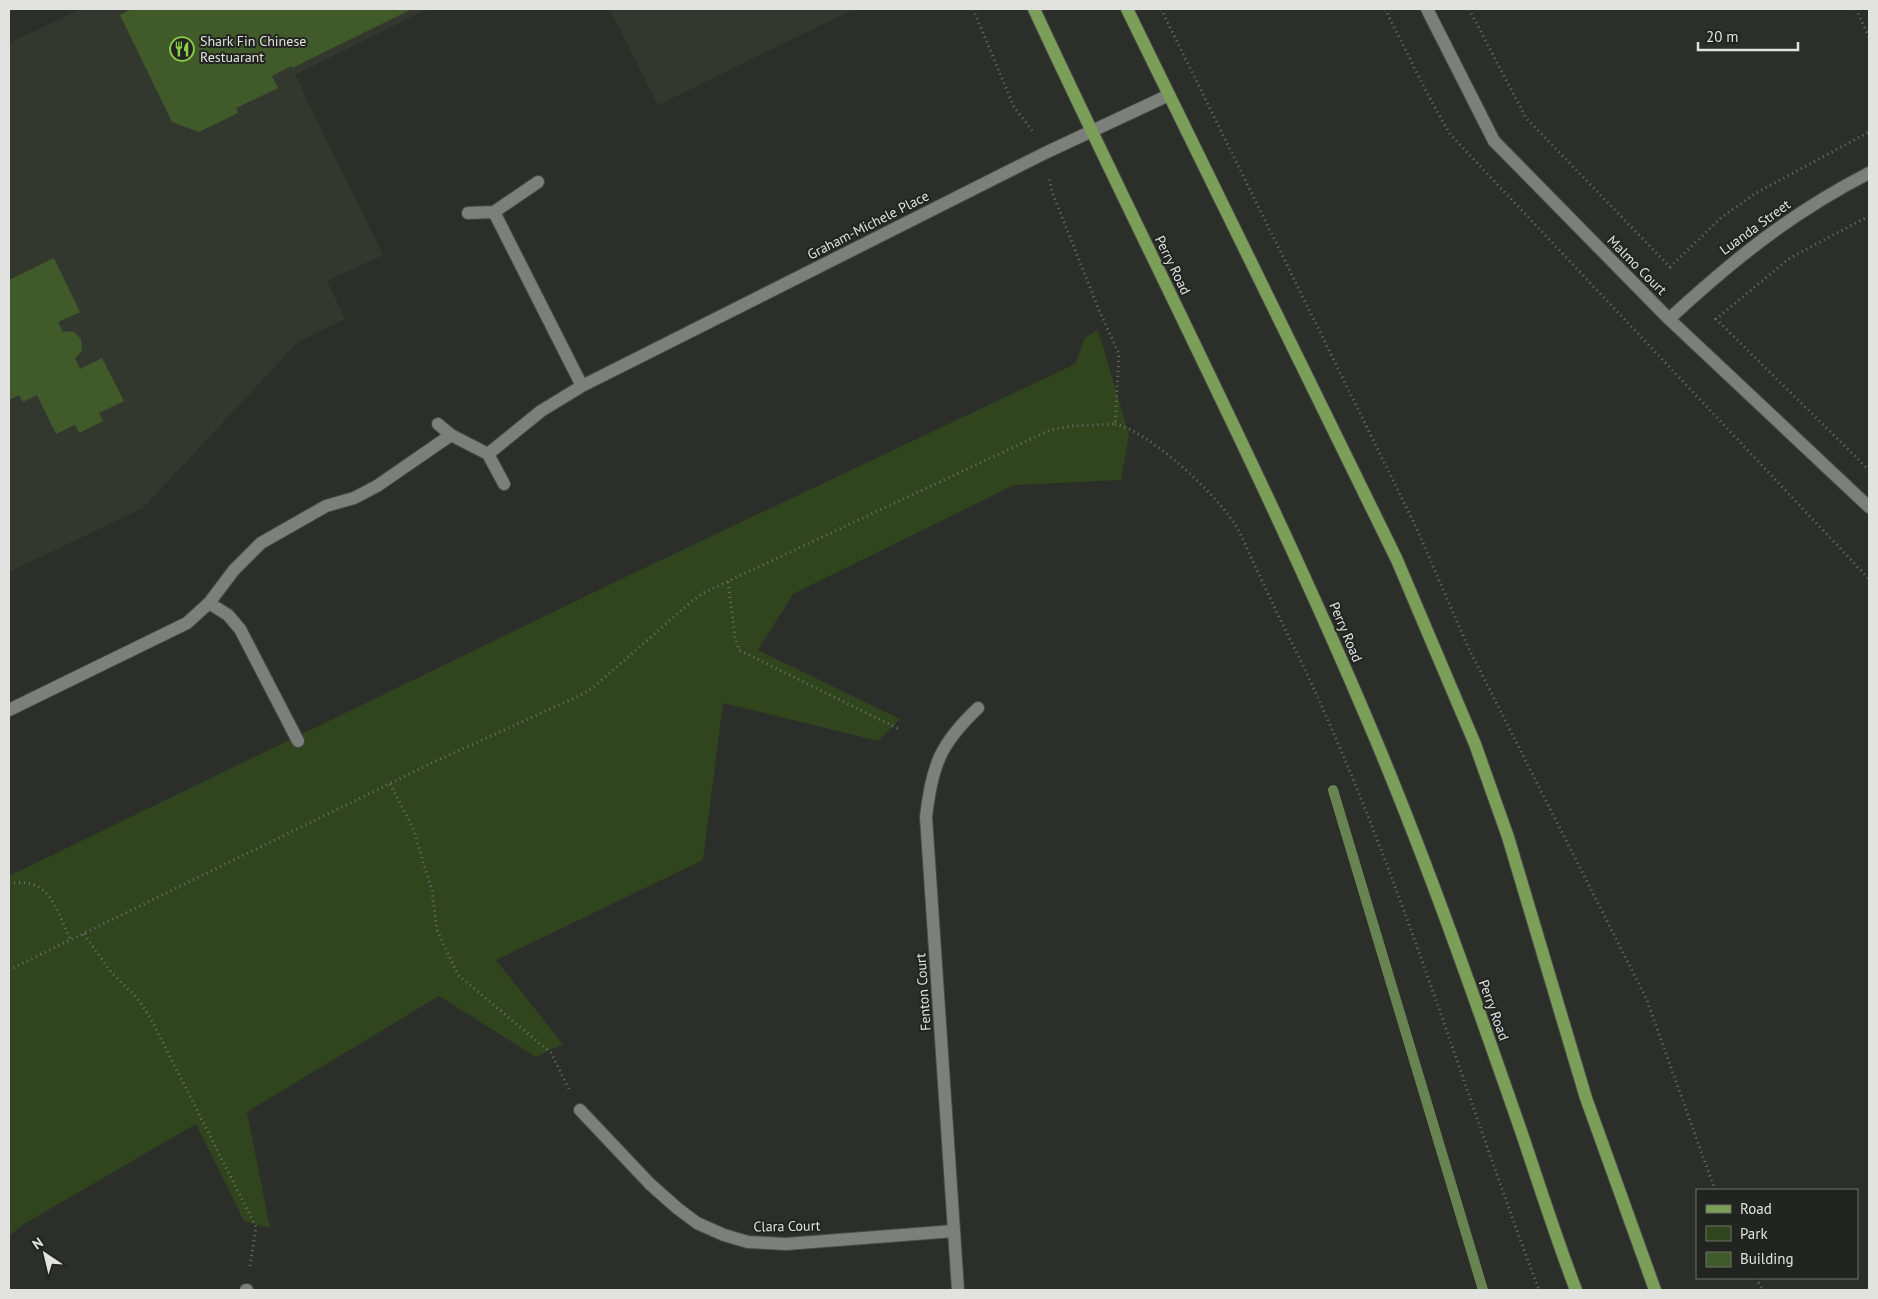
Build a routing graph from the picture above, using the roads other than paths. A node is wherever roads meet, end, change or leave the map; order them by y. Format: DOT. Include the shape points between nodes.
graph roads {
  1 [pos="1034,9"];
  2 [pos="1127,9"];
  3 [pos="1427,9"];
  4 [pos="1169,95"];
  5 [pos="1091,132"];
  6 [pos="1869,173"];
  7 [pos="538,182"];
  8 [pos="494,212"];
  9 [pos="468,213"];
  10 [pos="1669,319"];
  11 [pos="582,386"];
  12 [pos="438,424"];
  13 [pos="451,435"];
  14 [pos="488,454"];
  15 [pos="504,484"];
  16 [pos="1869,507"];
  17 [pos="209,604"];
  18 [pos="978,708"];
  19 [pos="9,710"];
  20 [pos="298,741"];
  21 [pos="580,1110"];
  22 [pos="954,1231"];
  23 [pos="958,1290"];
  24 [pos="1576,1290"];
  25 [pos="1655,1290"];
  1 -- 5 [label="main road, Perry Road"];
  2 -- 4 [label="main road"];
  3 -- 10 [label="street, Malmo Court" via="1494,141"];
  4 -- 5 [label="street, Graham-Michele Place"];
  4 -- 25 [label="main road" via="1393,551 1472,736 1508,837 1586,1098"];
  5 -- 11 [label="street, Graham-Michele Place"];
  5 -- 24 [label="main road, Perry Road" via="1270,500 1375,739 1483,1024"];
  6 -- 10 [label="street, Luanda Street" via="1780,225 1726,266"];
  7 -- 8 [label="street"];
  8 -- 9 [label="street"];
  8 -- 11 [label="street"];
  10 -- 16 [label="street, Malmo Court"];
  11 -- 14 [label="street, Graham-Michele Place" via="541,411"];
  12 -- 13 [label="street"];
  13 -- 14 [label="street"];
  13 -- 17 [label="street" via="378,486 354,498 326,506 261,543 234,570"];
  14 -- 15 [label="street"];
  17 -- 19 [label="street" via="187,623"];
  17 -- 20 [label="street" via="228,615 240,628"];
  18 -- 22 [label="street, Fenton Court" via="949,738 937,761 926,817"];
  21 -- 22 [label="street, Clara Court" via="676,1208 724,1235 748,1242 786,1244"];
  22 -- 23 [label="street, Fenton Court"];
}
